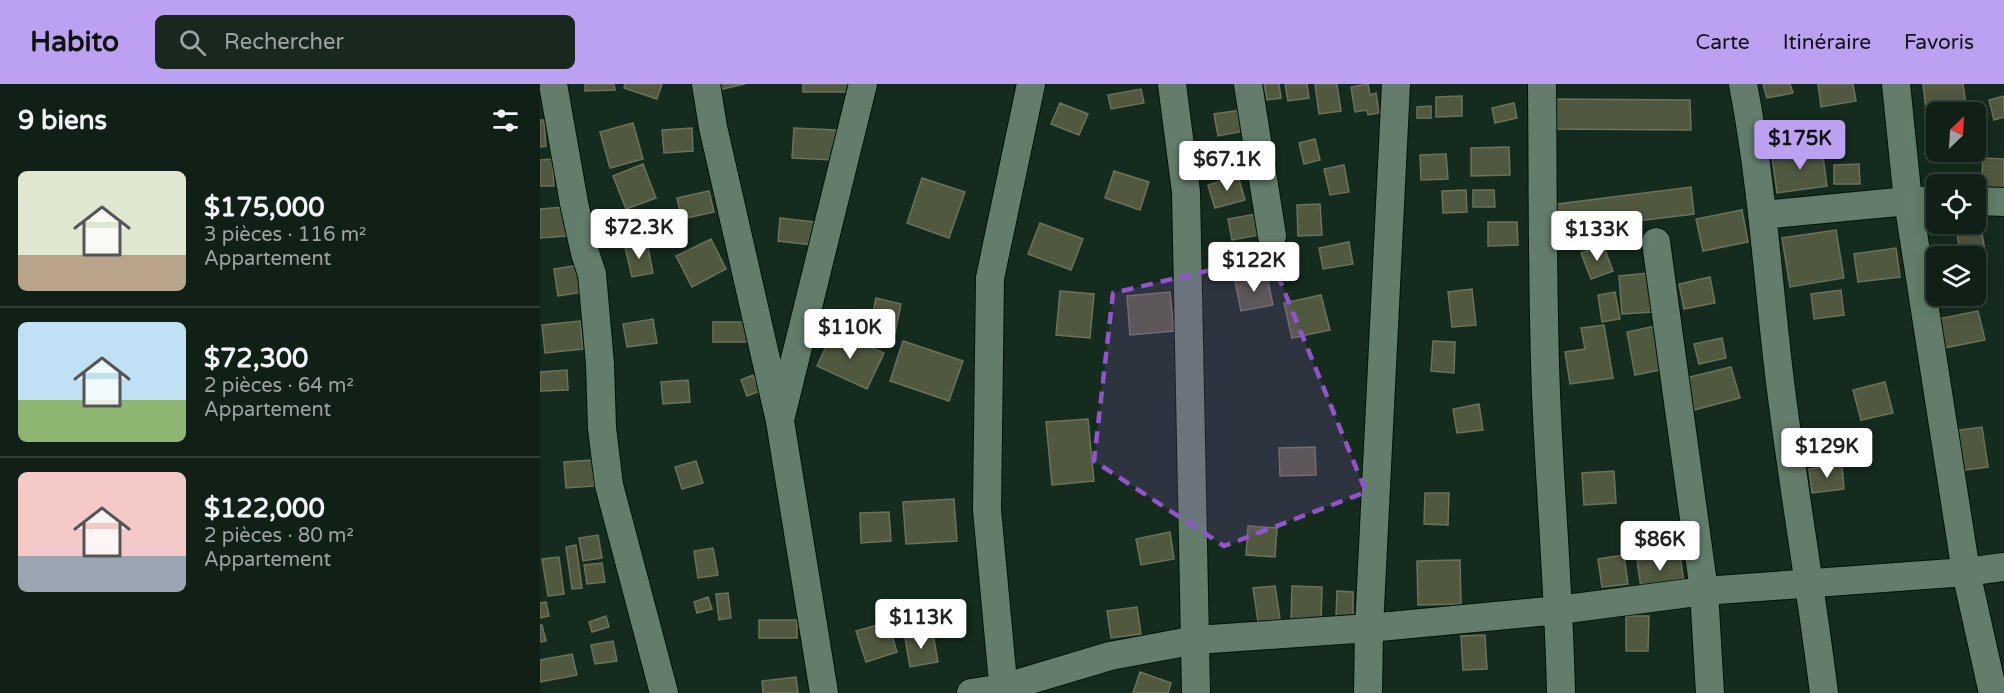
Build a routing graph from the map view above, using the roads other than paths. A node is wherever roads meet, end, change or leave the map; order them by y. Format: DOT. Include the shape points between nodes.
graph roads {
  1 [pos="553,84"];
  2 [pos="706,84"];
  3 [pos="863,84"];
  4 [pos="1031,84"];
  5 [pos="1172,84"];
  6 [pos="1248,84"];
  7 [pos="1396,84"];
  8 [pos="1542,84"];
  9 [pos="1743,84"];
  10 [pos="1896,84"];
  11 [pos="1908,201"];
  12 [pos="1926,201"];
  13 [pos="1986,201"];
  14 [pos="2004,202"];
  15 [pos="1762,215"];
  16 [pos="1272,236"];
  17 [pos="1656,242"];
  18 [pos="780,421"];
  19 [pos="2004,567"];
  20 [pos="1966,572"];
  21 [pos="1810,582"];
  22 [pos="1704,591"];
  23 [pos="1559,610"];
  24 [pos="1370,628"];
  25 [pos="1196,640"];
  26 [pos="1003,690"];
  27 [pos="664,693"];
  28 [pos="824,693"];
  29 [pos="971,693"];
  30 [pos="1196,693"];
  31 [pos="1368,693"];
  32 [pos="1561,693"];
  33 [pos="1710,693"];
  34 [pos="1824,693"];
  35 [pos="1993,693"];
  1 -- 27 [label="street" via="574,203 592,274 609,485"];
  2 -- 18 [label="street"];
  3 -- 18 [label="street"];
  4 -- 26 [label="street" via="990,278 987,510"];
  5 -- 25 [label="street" via="1186,192"];
  6 -- 16 [label="street"];
  7 -- 24 [label="street"];
  8 -- 23 [label="street" via="1546,395"];
  9 -- 15 [label="street"];
  10 -- 11 [label="street"];
  11 -- 12 [label="street"];
  11 -- 15 [label="street"];
  11 -- 20 [label="street"];
  13 -- 14 [label="street"];
  15 -- 21 [label="street" via="1780,383"];
  17 -- 22 [label="street"];
  18 -- 28 [label="street"];
  19 -- 20 [label="street"];
  20 -- 21 [label="street"];
  20 -- 35 [label="street"];
  21 -- 22 [label="street"];
  21 -- 34 [label="street"];
  22 -- 23 [label="street"];
  22 -- 33 [label="street"];
  23 -- 24 [label="street"];
  23 -- 32 [label="street"];
  24 -- 25 [label="street"];
  24 -- 31 [label="street"];
  25 -- 26 [label="street" via="1110,656"];
  25 -- 30 [label="street"];
  26 -- 29 [label="street"];
}
